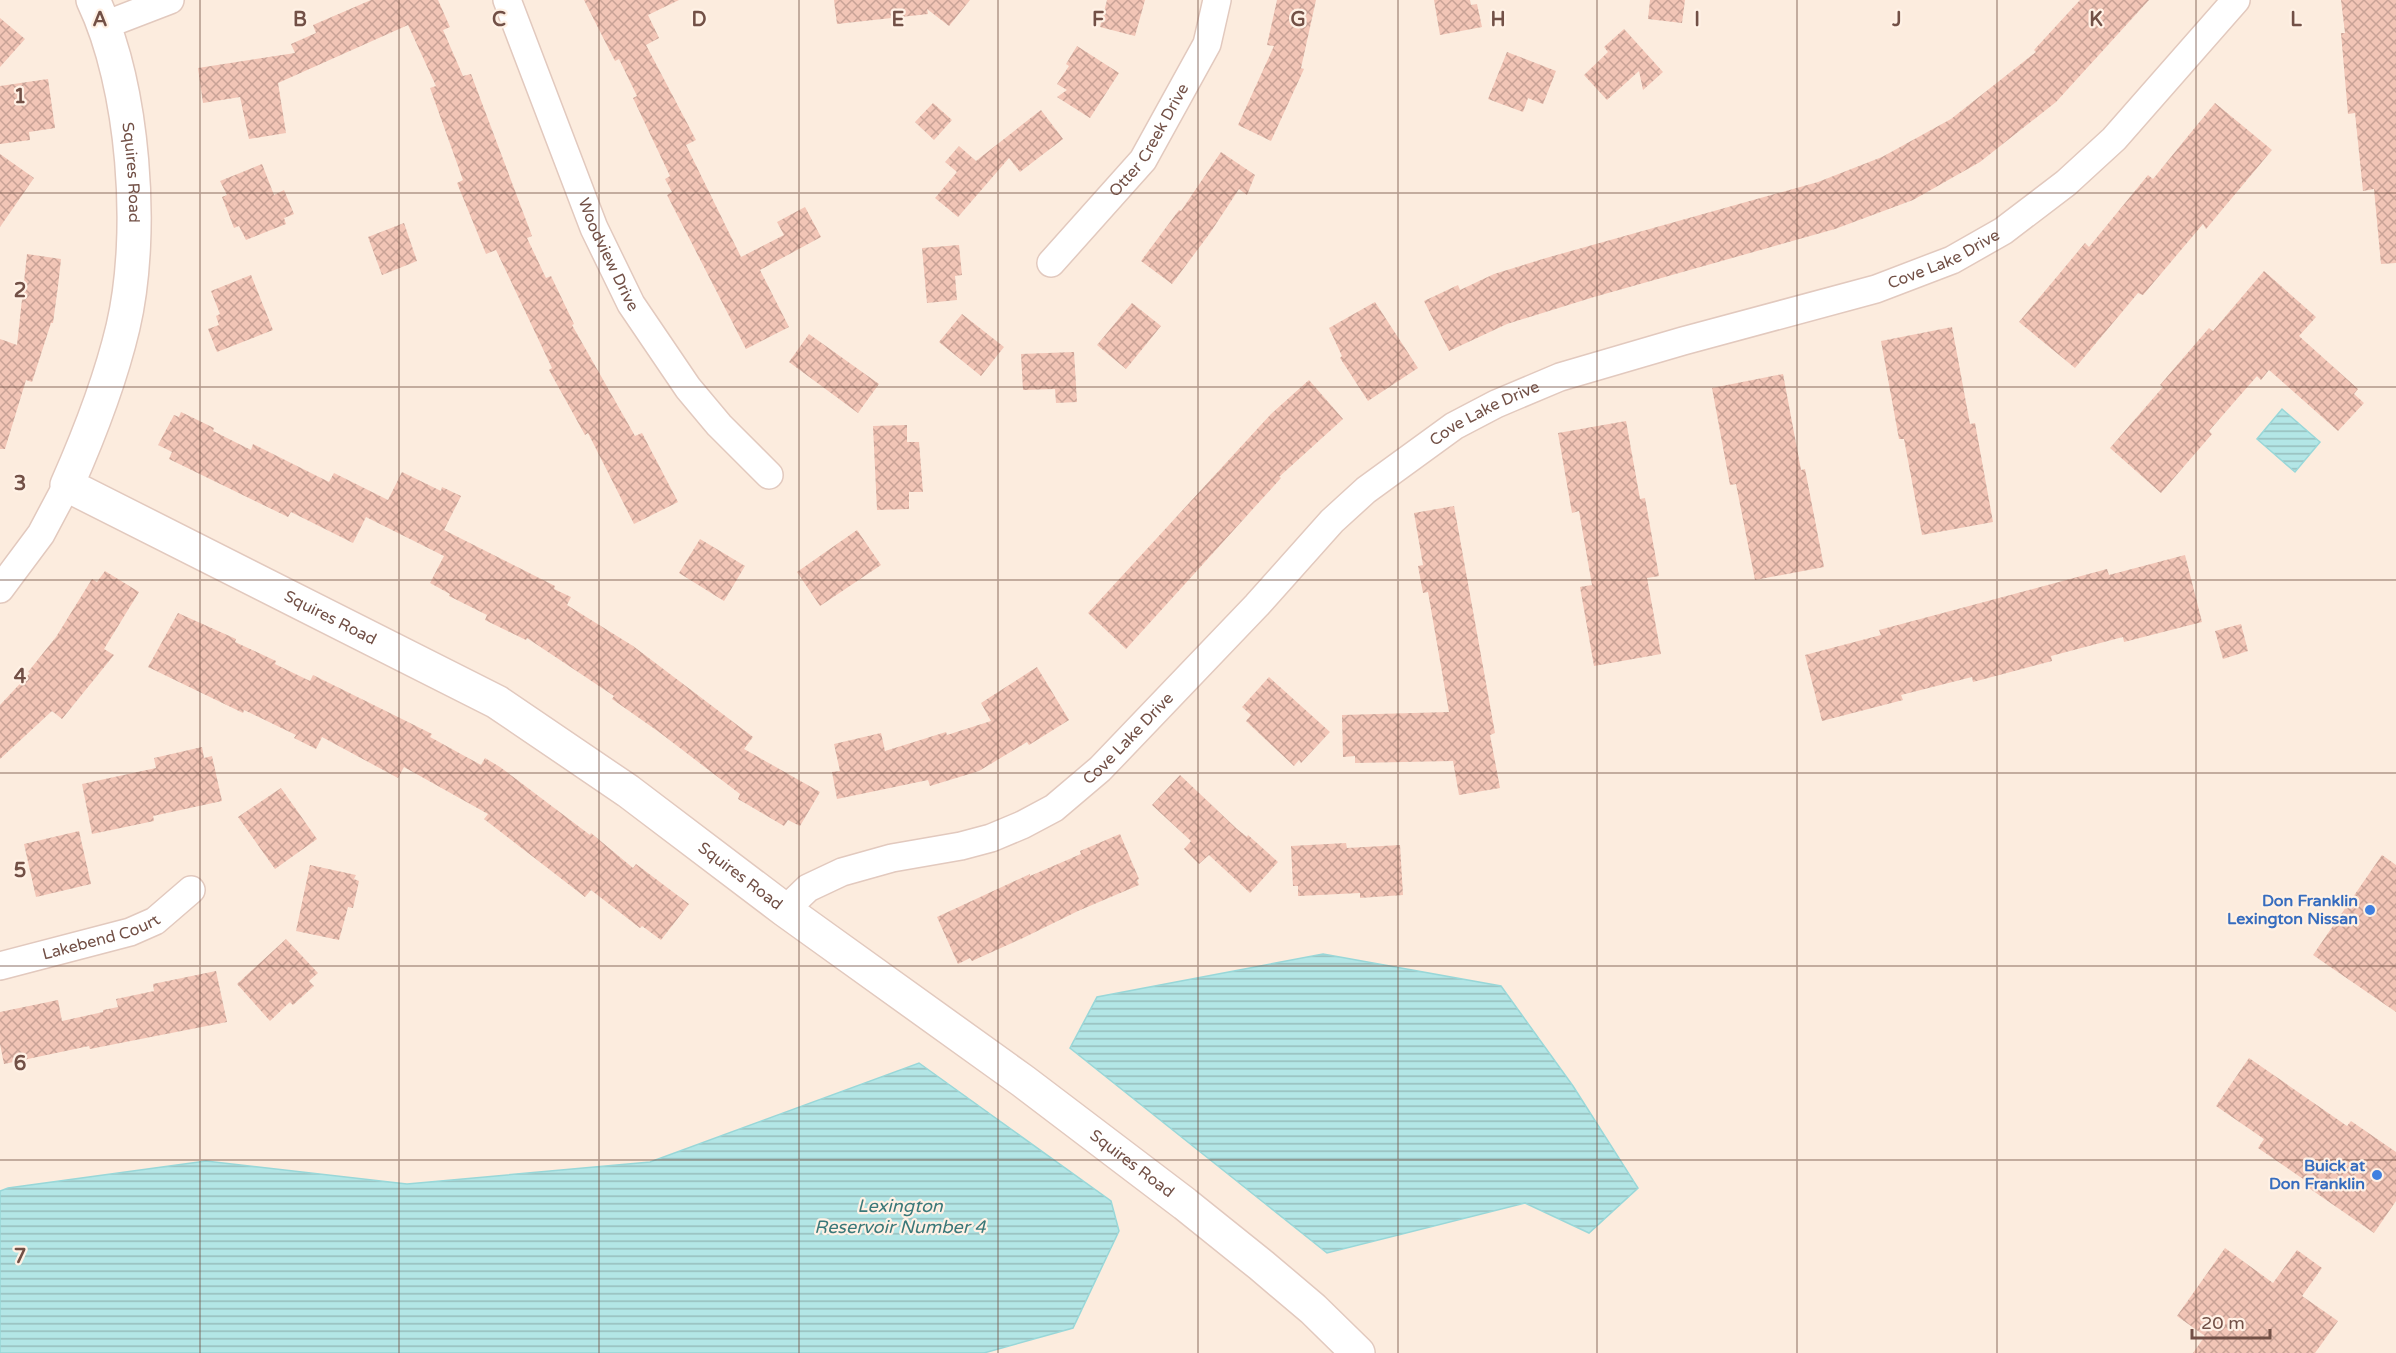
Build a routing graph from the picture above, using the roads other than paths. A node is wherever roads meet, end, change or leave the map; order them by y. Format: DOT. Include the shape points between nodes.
graph roads {
  1 [pos="170,0"];
  2 [pos="507,0"];
  3 [pos="1217,0"];
  4 [pos="2236,0"];
  5 [pos="99,12"];
  6 [pos="1051,263"];
  7 [pos="770,476"];
  8 [pos="67,485"];
  9 [pos="0,589"];
  10 [pos="191,890"];
  11 [pos="785,910"];
  12 [pos="0,966"];
  13 [pos="1358,1353"];
  1 -- 5 [label="street"];
  2 -- 7 [label="street, Woodview Drive" via="594,228 631,304 688,388"];
  3 -- 6 [label="street, Otter Creek Drive" via="1207,44 1143,160"];
  4 -- 11 [label="street, Cove Lake Drive" via="2114,139 2066,183 2003,231 1952,260 1876,289 1560,377 1454,426 1374,483 1332,521 1100,769 1054,808 991,838 842,872 808,888"];
  5 -- 8 [label="street, Squires Road" via="122,90 131,152 131,272 124,324 110,377"];
  8 -- 9 [label="street, Squires Road" via="41,534"];
  8 -- 11 [label="street, Squires Road" via="497,702 628,791"];
  10 -- 12 [label="street, Lakebend Court" via="154,921 130,932"];
  11 -- 13 [label="street, Squires Road" via="1023,1081 1185,1204 1313,1309"];
}
